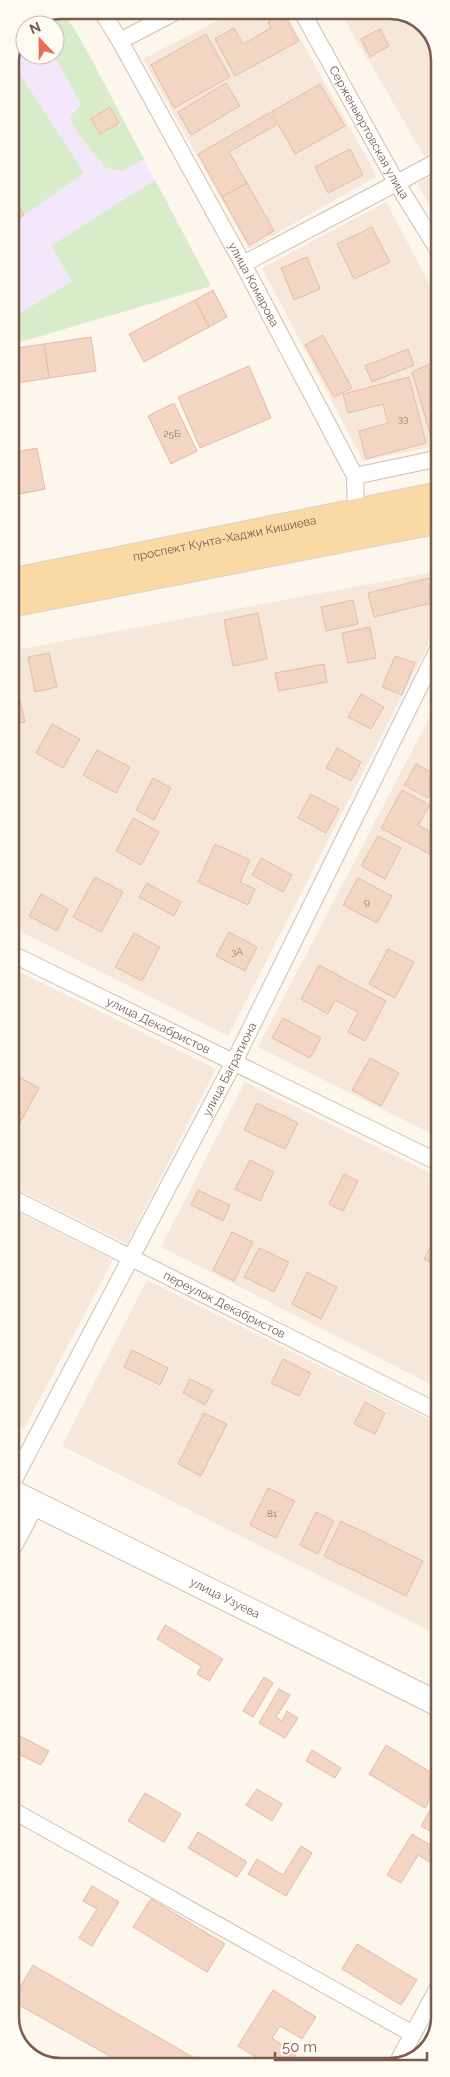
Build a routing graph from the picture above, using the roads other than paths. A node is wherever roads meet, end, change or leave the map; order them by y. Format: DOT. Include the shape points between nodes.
graph roads {
  1 [pos="107,19"];
  2 [pos="162,19"];
  3 [pos="306,19"];
  4 [pos="120,41"];
  5 [pos="431,164"];
  6 [pos="396,182"];
  7 [pos="431,239"];
  8 [pos="243,264"];
  9 [pos="431,460"];
  10 [pos="355,476"];
  11 [pos="356,513"];
  12 [pos="431,519"];
  13 [pos="431,522"];
  14 [pos="306,546"];
  15 [pos="19,580"];
  16 [pos="19,602"];
  17 [pos="431,663"];
  18 [pos="19,957"];
  19 [pos="234,1062"];
  20 [pos="431,1159"];
  21 [pos="19,1200"];
  22 [pos="132,1256"];
  23 [pos="431,1408"];
  24 [pos="19,1470"];
  25 [pos="19,1495"];
  26 [pos="34,1502"];
  27 [pos="19,1531"];
  28 [pos="431,1700"];
  29 [pos="19,1814"];
  30 [pos="431,2001"];
  31 [pos="413,2034"];
  32 [pos="400,2056"];
  1 -- 4 [label="street, улица Комарова"];
  2 -- 4 [label="street"];
  3 -- 6 [label="street, Серженьюртовская улица"];
  4 -- 8 [label="street, улица Комарова"];
  5 -- 6 [label="street"];
  6 -- 7 [label="street, Серженьюртовская улица"];
  6 -- 8 [label="street"];
  8 -- 10 [label="street, улица Комарова"];
  9 -- 10 [label="street"];
  10 -- 11 [label="street, улица Комарова"];
  11 -- 12 [label="main road, проспект Кунта-Хаджи Кишиева"];
  11 -- 14 [label="street"];
  11 -- 15 [label="main road, проспект Кунта-Хаджи Кишиева"];
  13 -- 14 [label="main road, проспект Кунта-Хаджи Кишиева"];
  14 -- 16 [label="main road, проспект Кунта-Хаджи Кишиева"];
  17 -- 19 [label="street, улица Багратиона"];
  18 -- 19 [label="street, улица Декабристов"];
  19 -- 20 [label="street, улица Декабристов"];
  19 -- 22 [label="street, улица Багратиона"];
  21 -- 22 [label="street, переулок Декабристов"];
  22 -- 23 [label="street, переулок Декабристов"];
  22 -- 24 [label="street, улица Багратиона"];
  25 -- 26 [label="main road, улица Узуева"];
  26 -- 27 [label="street"];
  26 -- 28 [label="main road, улица Узуева"];
  29 -- 31 [label="street"];
  30 -- 31 [label="street"];
  31 -- 32 [label="street"];
}
